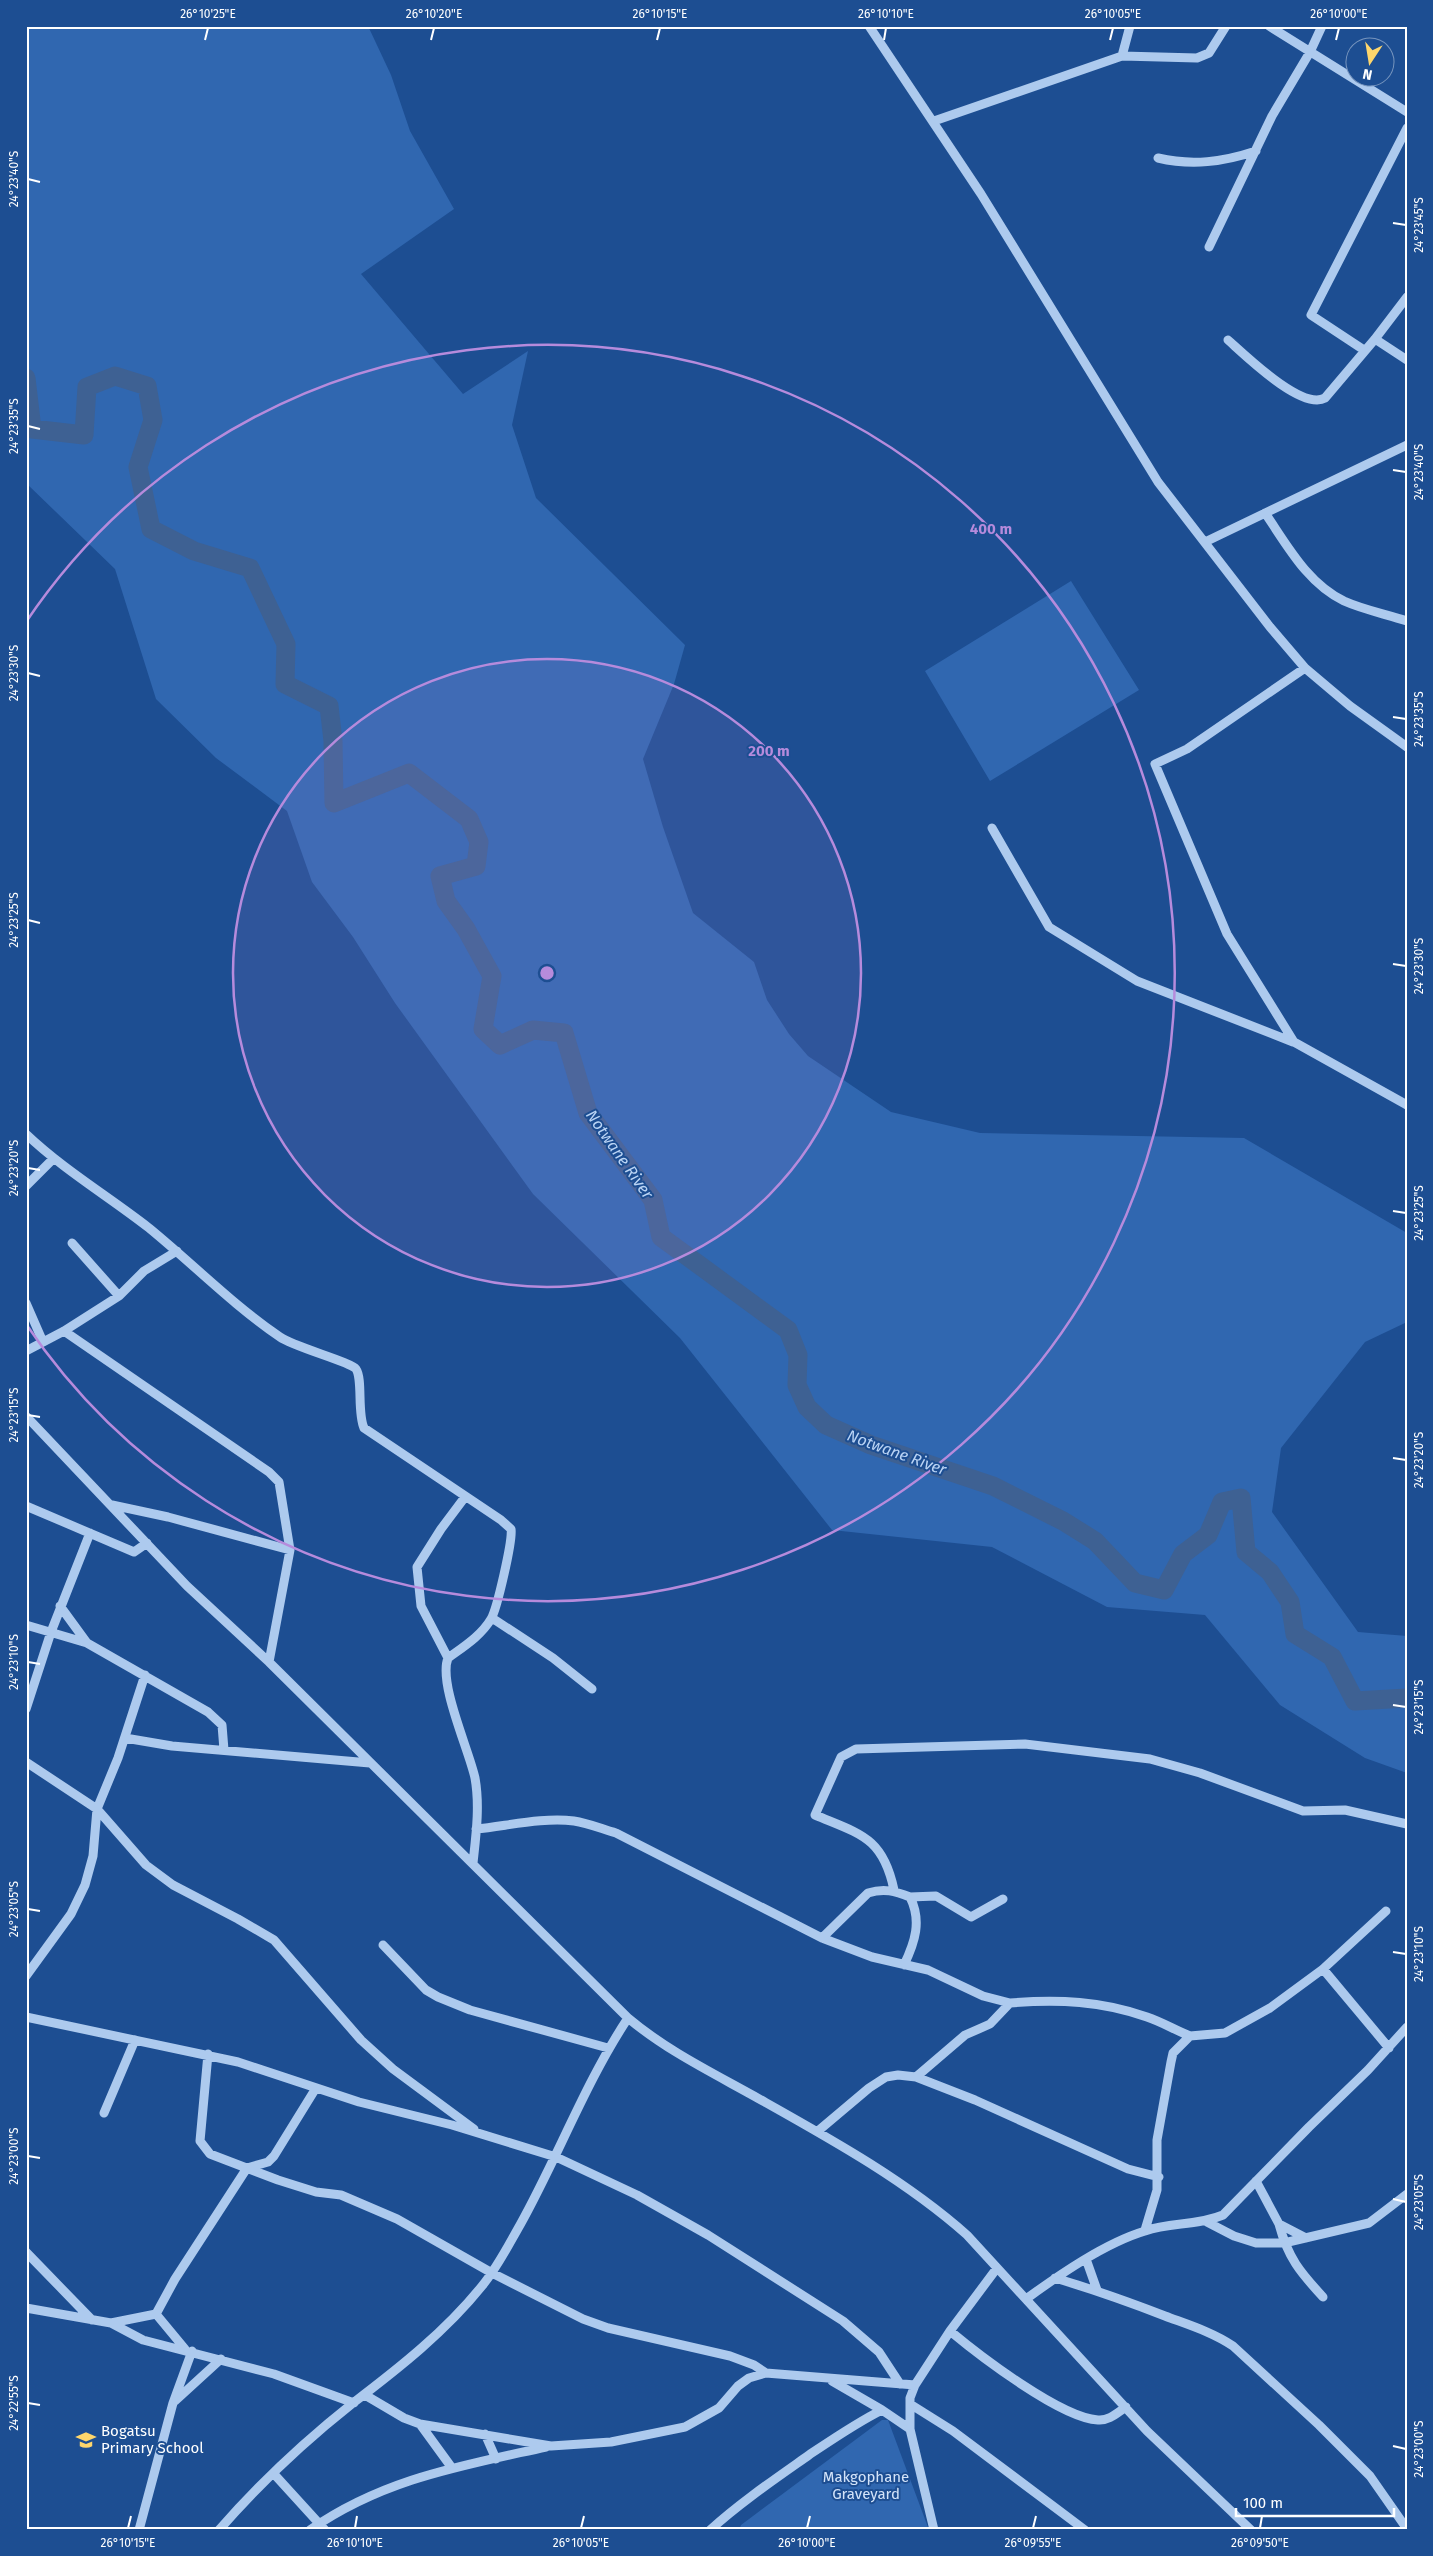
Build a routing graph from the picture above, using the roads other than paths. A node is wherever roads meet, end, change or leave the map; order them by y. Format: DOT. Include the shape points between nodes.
graph roads {
  1 [pos="869,26"];
  2 [pos="1130,26"];
  3 [pos="1226,26"];
  4 [pos="1269,26"];
  5 [pos="1322,26"];
  6 [pos="1310,52"];
  7 [pos="1122,56"];
  8 [pos="1407,112"];
  9 [pos="934,121"];
  10 [pos="1407,128"];
  11 [pos="1256,151"];
  12 [pos="1158,158"];
  13 [pos="1209,247"];
  14 [pos="1407,296"];
  15 [pos="1375,339"];
  16 [pos="1228,340"];
  17 [pos="1364,350"];
  18 [pos="1407,360"];
  19 [pos="1407,444"];
  20 [pos="1265,513"];
  21 [pos="1205,542"];
  22 [pos="1407,620"];
  23 [pos="1305,668"];
  24 [pos="1407,747"];
  25 [pos="992,828"];
  26 [pos="1294,1042"];
  27 [pos="1407,1105"];
  28 [pos="26,1134"];
  29 [pos="53,1159"];
  30 [pos="26,1186"];
  31 [pos="72,1243"];
  32 [pos="177,1251"];
  33 [pos="119,1296"];
  34 [pos="26,1303"];
  35 [pos="64,1330"];
  36 [pos="43,1342"];
  37 [pos="26,1351"];
  38 [pos="26,1416"];
  39 [pos="465,1497"];
  40 [pos="112,1505"];
  41 [pos="26,1506"];
  42 [pos="90,1533"];
  43 [pos="147,1544"];
  44 [pos="290,1550"];
  45 [pos="60,1606"];
  46 [pos="492,1618"];
  47 [pos="26,1625"];
  48 [pos="50,1632"];
  49 [pos="87,1643"];
  50 [pos="448,1658"];
  51 [pos="269,1662"];
  52 [pos="145,1675"];
  53 [pos="592,1689"];
  54 [pos="26,1709"];
  55 [pos="125,1738"];
  56 [pos="224,1750"];
  57 [pos="26,1762"];
  58 [pos="370,1763"];
  59 [pos="97,1809"];
  60 [pos="1407,1824"];
  61 [pos="476,1830"];
  62 [pos="473,1863"];
  63 [pos="894,1890"];
  64 [pos="910,1897"];
  65 [pos="1003,1899"];
  66 [pos="1386,1911"];
  67 [pos="822,1938"];
  68 [pos="383,1945"];
  69 [pos="904,1965"];
  70 [pos="1323,1968"];
  71 [pos="26,1976"];
  72 [pos="1010,2003"];
  73 [pos="26,2017"];
  74 [pos="628,2018"];
  75 [pos="1407,2027"];
  76 [pos="1190,2036"];
  77 [pos="135,2040"];
  78 [pos="608,2048"];
  79 [pos="1389,2048"];
  80 [pos="208,2054"];
  81 [pos="916,2077"];
  82 [pos="316,2088"];
  83 [pos="104,2113"];
  84 [pos="818,2132"];
  85 [pos="481,2134"];
  86 [pos="556,2157"];
  87 [pos="247,2168"];
  88 [pos="1159,2177"];
  89 [pos="1256,2181"];
  90 [pos="1407,2194"];
  91 [pos="1207,2222"];
  92 [pos="1279,2224"];
  93 [pos="1145,2230"];
  94 [pos="1306,2238"];
  95 [pos="1284,2243"];
  96 [pos="26,2252"];
  97 [pos="1086,2259"];
  98 [pos="997,2268"];
  99 [pos="492,2273"];
  100 [pos="1055,2278"];
  101 [pos="1097,2290"];
  102 [pos="1323,2297"];
  103 [pos="1026,2299"];
  104 [pos="26,2308"];
  105 [pos="156,2314"];
  106 [pos="92,2320"];
  107 [pos="111,2323"];
  108 [pos="950,2331"];
  109 [pos="189,2350"];
  110 [pos="221,2359"];
  111 [pos="766,2373"];
  112 [pos="830,2379"];
  113 [pos="900,2384"];
  114 [pos="915,2386"];
  115 [pos="365,2395"];
  116 [pos="173,2403"];
  117 [pos="354,2403"];
  118 [pos="910,2404"];
  119 [pos="1126,2408"];
  120 [pos="882,2410"];
  121 [pos="420,2424"];
  122 [pos="910,2429"];
  123 [pos="485,2434"];
  124 [pos="551,2446"];
  125 [pos="496,2459"];
  126 [pos="452,2468"];
  127 [pos="274,2474"];
  128 [pos="323,2526"];
  129 [pos="1407,2529"];
  130 [pos="139,2530"];
  131 [pos="219,2530"];
  132 [pos="310,2530"];
  133 [pos="710,2530"];
  134 [pos="934,2530"];
  135 [pos="1086,2530"];
  136 [pos="1251,2530"];
  1 -- 9 [label="street"];
  2 -- 7 [label="street"];
  3 -- 7 [label="street" via="1209,53 1197,58"];
  4 -- 6 [label="street"];
  5 -- 6 [label="street"];
  6 -- 8 [label="street"];
  6 -- 11 [label="street" via="1272,116"];
  7 -- 9 [label="street"];
  9 -- 21 [label="street" via="1153,474"];
  10 -- 17 [label="street" via="1311,315"];
  11 -- 12 [label="street" via="1195,164"];
  11 -- 13 [label="street"];
  14 -- 15 [label="street"];
  15 -- 17 [label="street"];
  15 -- 18 [label="street"];
  16 -- 17 [label="street" via="1270,377 1311,401 1325,398"];
  19 -- 20 [label="street"];
  20 -- 21 [label="street"];
  20 -- 22 [label="street" via="1300,564 1330,593 1358,606"];
  21 -- 23 [label="street"];
  23 -- 24 [label="street"];
  23 -- 26 [label="street" via="1188,749 1155,764 1227,934"];
  25 -- 26 [label="street" via="1049,927 1137,981"];
  26 -- 27 [label="street"];
  28 -- 29 [label="street"];
  29 -- 30 [label="street"];
  29 -- 32 [label="street"];
  31 -- 33 [label="street"];
  32 -- 33 [label="street" via="144,1271"];
  32 -- 39 [label="street" via="237,1306 281,1338 310,1352 351,1365 358,1374 360,1420 364,1428"];
  33 -- 35 [label="street"];
  34 -- 36 [label="street"];
  35 -- 36 [label="street"];
  35 -- 44 [label="street" via="274,1476 282,1495"];
  36 -- 37 [label="street"];
  38 -- 40 [label="street"];
  39 -- 46 [label="street" via="511,1529 510,1548"];
  39 -- 50 [label="street" via="417,1567 421,1606"];
  40 -- 43 [label="street"];
  40 -- 44 [label="street"];
  41 -- 42 [label="street"];
  42 -- 43 [label="street" via="134,1552"];
  42 -- 45 [label="street"];
  43 -- 51 [label="street"];
  44 -- 51 [label="street"];
  45 -- 48 [label="street"];
  45 -- 49 [label="street"];
  46 -- 50 [label="street" via="471,1641"];
  46 -- 53 [label="street" via="553,1658"];
  47 -- 48 [label="street"];
  48 -- 49 [label="street"];
  48 -- 54 [label="street"];
  49 -- 52 [label="street"];
  50 -- 61 [label="street" via="449,1691 475,1777"];
  51 -- 58 [label="street"];
  52 -- 55 [label="street"];
  52 -- 56 [label="street" via="208,1712 222,1725"];
  55 -- 56 [label="street"];
  55 -- 59 [label="street"];
  56 -- 58 [label="street"];
  57 -- 59 [label="street"];
  58 -- 62 [label="street"];
  59 -- 71 [label="street" via="93,1856 85,1885 71,1914"];
  59 -- 85 [label="street" via="146,1865 173,1885 274,1940 368,2046 428,2096"];
  60 -- 63 [label="street" via="1345,1810 1303,1811 1150,1759 1025,1744 856,1749 841,1757 814,1815 858,1833 873,1844 887,1864"];
  61 -- 62 [label="street"];
  61 -- 67 [label="street" via="552,1820 593,1825 616,1833"];
  62 -- 74 [label="street"];
  63 -- 64 [label="street"];
  63 -- 67 [label="street" via="868,1893"];
  64 -- 65 [label="street" via="936,1896 971,1918"];
  64 -- 69 [label="street" via="917,1916 916,1933"];
  66 -- 70 [label="street"];
  67 -- 69 [label="street"];
  68 -- 78 [label="street" via="426,1990 438,1997 470,2010"];
  69 -- 72 [label="street" via="928,1970 976,1994"];
  70 -- 76 [label="street" via="1270,2008 1233,2030"];
  70 -- 79 [label="street"];
  72 -- 76 [label="street" via="1048,2000 1104,2005 1146,2016"];
  72 -- 81 [label="street" via="990,2024 965,2035"];
  73 -- 77 [label="street"];
  74 -- 78 [label="street"];
  74 -- 84 [label="street" via="672,2050"];
  75 -- 79 [label="street"];
  76 -- 88 [label="street" via="1173,2053 1171,2062 1157,2140"];
  77 -- 80 [label="street"];
  77 -- 83 [label="street"];
  78 -- 86 [label="street"];
  79 -- 89 [label="street"];
  80 -- 82 [label="street" via="280,2074"];
  80 -- 87 [label="street" via="200,2142 210,2154"];
  81 -- 84 [label="street" via="886,2077"];
  81 -- 88 [label="street" via="1128,2169"];
  82 -- 85 [label="street"];
  82 -- 87 [label="street" via="274,2156 268,2162"];
  84 -- 98 [label="street" via="945,2216"];
  85 -- 86 [label="street"];
  86 -- 99 [label="street"];
  86 -- 113 [label="street" via="637,2195 843,2320 879,2352"];
  87 -- 99 [label="street" via="316,2192 341,2195 398,2219"];
  87 -- 105 [label="street"];
  88 -- 93 [label="street" via="1155,2203"];
  89 -- 91 [label="street" via="1231,2209"];
  89 -- 92 [label="street"];
  90 -- 94 [label="street" via="1369,2223"];
  91 -- 93 [label="street"];
  91 -- 95 [label="street" via="1256,2243"];
  92 -- 94 [label="street"];
  92 -- 95 [label="street"];
  93 -- 97 [label="street"];
  94 -- 95 [label="street"];
  95 -- 102 [label="street" via="1299,2271"];
  96 -- 106 [label="street"];
  97 -- 100 [label="street"];
  97 -- 101 [label="street"];
  98 -- 103 [label="street"];
  98 -- 108 [label="street"];
  99 -- 111 [label="street" via="583,2319 608,2328 730,2356"];
  99 -- 115 [label="street" via="455,2317"];
  100 -- 101 [label="street"];
  100 -- 103 [label="street"];
  101 -- 129 [label="street" via="1217,2336 1233,2346 1358,2463"];
  103 -- 119 [label="street"];
  104 -- 106 [label="street"];
  105 -- 107 [label="street"];
  105 -- 109 [label="street"];
  106 -- 107 [label="street"];
  107 -- 109 [label="street" via="143,2340"];
  108 -- 114 [label="street"];
  108 -- 119 [label="street" via="1018,2383 1074,2413 1100,2420"];
  109 -- 110 [label="street"];
  109 -- 116 [label="street"];
  110 -- 116 [label="street"];
  110 -- 117 [label="street"];
  111 -- 112 [label="street"];
  111 -- 124 [label="street" via="749,2378 718,2408 685,2427 611,2442"];
  112 -- 113 [label="street"];
  112 -- 120 [label="street"];
  113 -- 114 [label="street"];
  114 -- 118 [label="street"];
  115 -- 117 [label="street"];
  115 -- 121 [label="street"];
  116 -- 130 [label="street"];
  117 -- 127 [label="street"];
  118 -- 122 [label="street"];
  118 -- 135 [label="street" via="953,2431"];
  119 -- 136 [label="street"];
  120 -- 122 [label="street"];
  120 -- 133 [label="street" via="742,2501"];
  121 -- 123 [label="street"];
  121 -- 126 [label="street"];
  122 -- 134 [label="street"];
  123 -- 124 [label="street"];
  123 -- 125 [label="street"];
  124 -- 125 [label="street"];
  125 -- 126 [label="street"];
  126 -- 128 [label="street" via="403,2481 362,2499"];
  127 -- 128 [label="street"];
  127 -- 131 [label="street"];
  128 -- 132 [label="street"];
}
